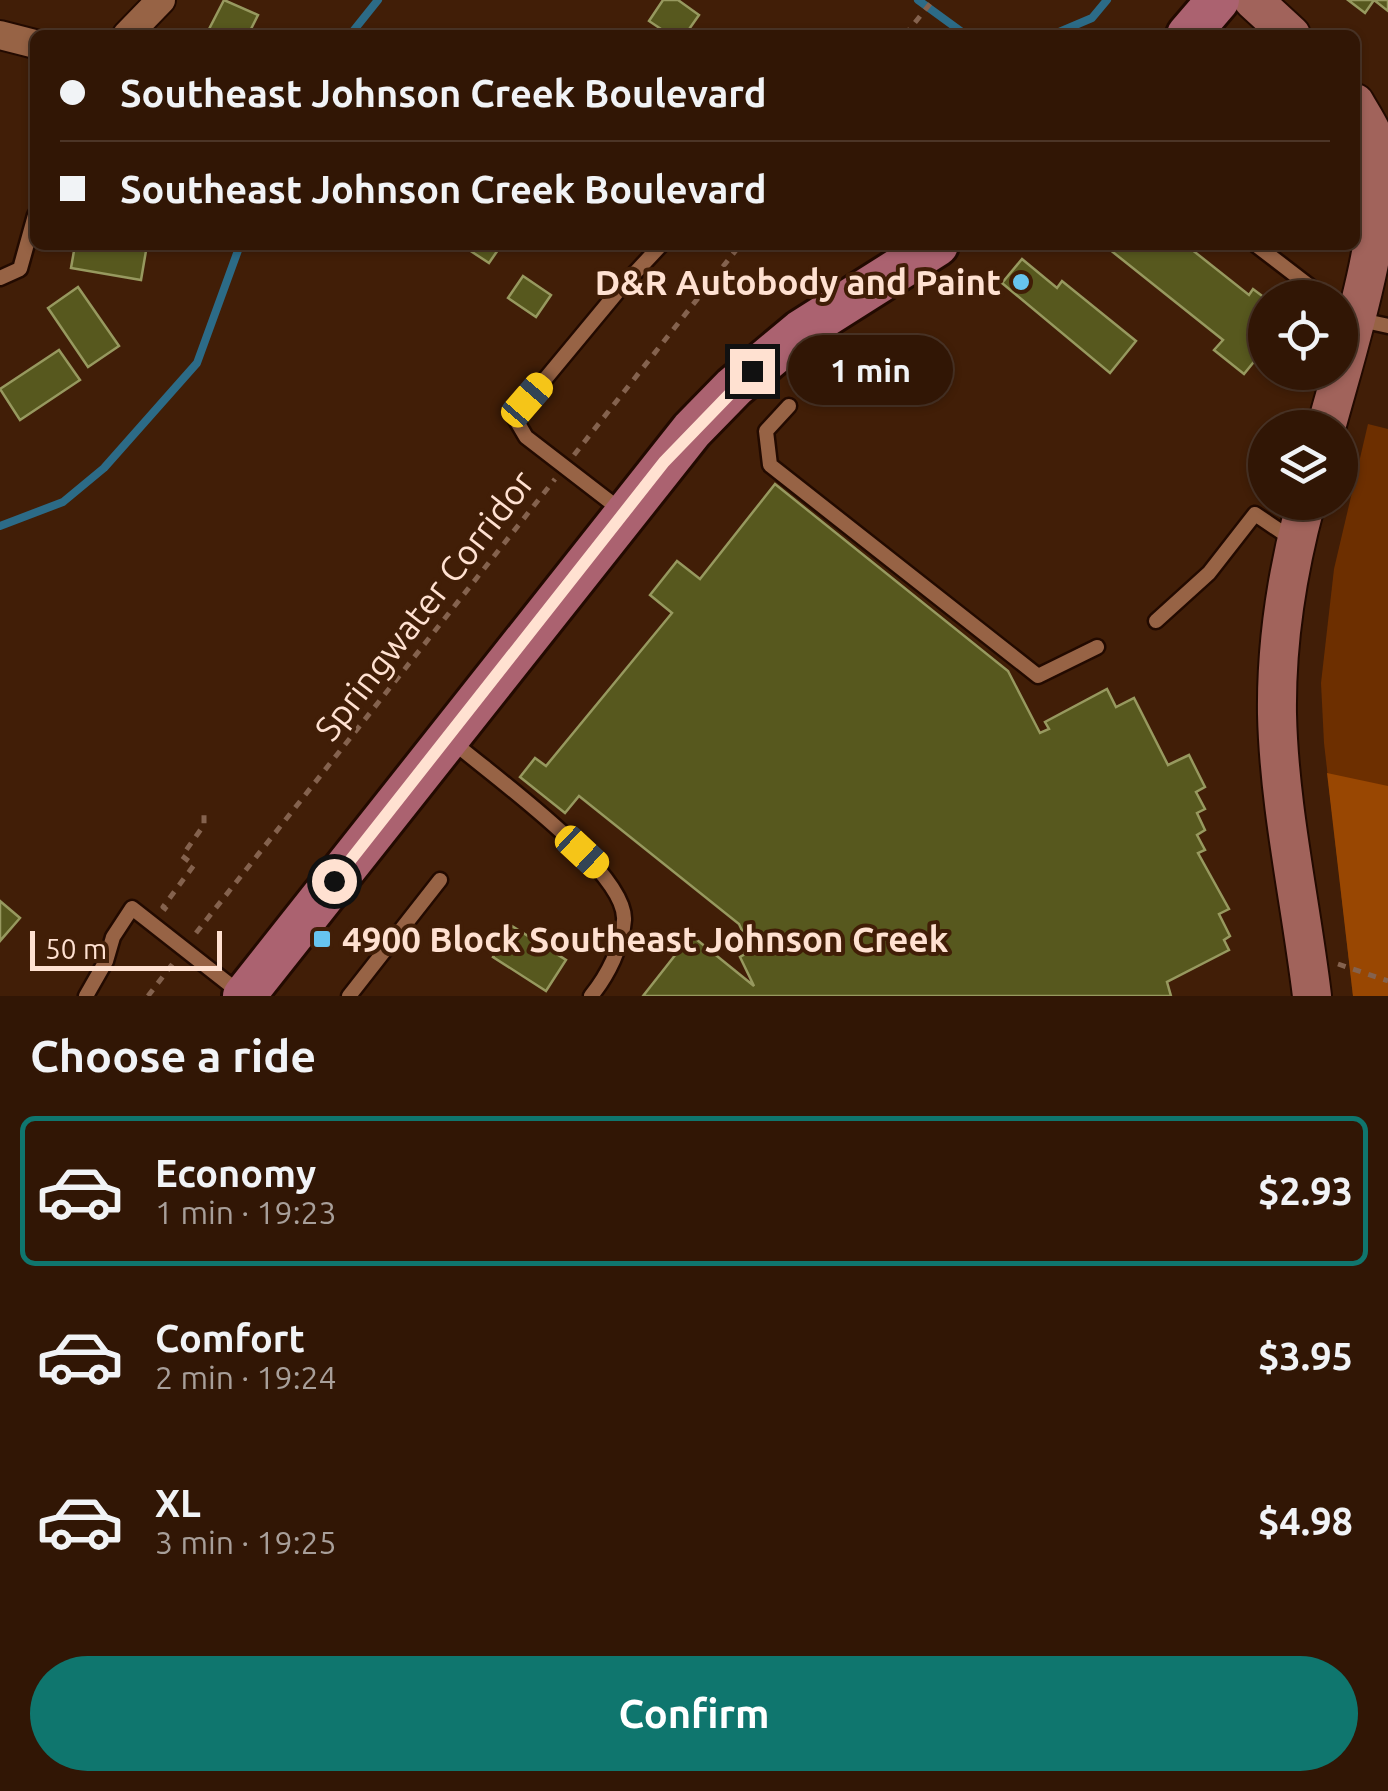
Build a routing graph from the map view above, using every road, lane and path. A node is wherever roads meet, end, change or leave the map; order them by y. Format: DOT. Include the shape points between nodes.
graph roads {
  1 [pos="161,0"];
  2 [pos="933,0"];
  3 [pos="1218,0"];
  4 [pos="1254,0"];
  5 [pos="132,30"];
  6 [pos="910,30"];
  7 [pos="1192,30"];
  8 [pos="1286,30"];
  9 [pos="0,35"];
  10 [pos="30,43"];
  11 [pos="1360,113"];
  12 [pos="30,233"];
  13 [pos="657,250"];
  14 [pos="736,250"];
  15 [pos="929,250"];
  16 [pos="1263,250"];
  17 [pos="0,278"];
  18 [pos="1308,280"];
  19 [pos="1358,294"];
  20 [pos="789,406"];
  21 [pos="564,468"];
  22 [pos="624,513"];
  23 [pos="1301,520"];
  24 [pos="1296,541"];
  25 [pos="1156,621"];
  26 [pos="1098,648"];
  27 [pos="448,737"];
  28 [pos="204,810"];
  29 [pos="440,880"];
  30 [pos="174,915"];
  31 [pos="186,924"];
  32 [pos="197,932"];
  33 [pos="184,949"];
  34 [pos="1306,953"];
  35 [pos="1388,981"];
  36 [pos="86,996"];
  37 [pos="148,996"];
  38 [pos="243,996"];
  39 [pos="349,996"];
  40 [pos="591,996"];
  41 [pos="1312,996"];
  1 -- 5 [label="street"];
  2 -- 6 [label="path"];
  3 -- 7 [label="main road"];
  4 -- 8 [label="main road"];
  9 -- 10 [label="street"];
  11 -- 19 [label="main road" via="1378,148 1381,172 1375,238"];
  12 -- 17 [label="lane" via="20,269"];
  13 -- 21 [label="lane" via="516,420 526,438"];
  14 -- 21 [label="path, Springwater Corridor"];
  15 -- 22 [label="main road" via="771,354 692,430"];
  16 -- 18 [label="lane"];
  20 -- 26 [label="lane" via="766,431 770,465 978,630 1038,676"];
  21 -- 22 [label="lane"];
  21 -- 32 [label="path, Springwater Corridor"];
  22 -- 27 [label="main road"];
  23 -- 24 [label="main road"];
  24 -- 25 [label="lane" via="1255,514 1209,574"];
  24 -- 34 [label="main road" via="1284,605 1277,718"];
  27 -- 38 [label="main road"];
  27 -- 40 [label="lane" via="562,834 617,892 624,918 608,974"];
  28 -- 30 [label="path" via="204,826 182,856 194,864 163,907"];
  29 -- 39 [label="lane"];
  31 -- 32 [label="path"];
  32 -- 33 [label="path, Springwater Corridor"];
  33 -- 36 [label="lane" via="132,908"];
  33 -- 37 [label="path, Springwater Corridor"];
  33 -- 38 [label="lane"];
  34 -- 35 [label="path"];
  34 -- 41 [label="main road"];
}
